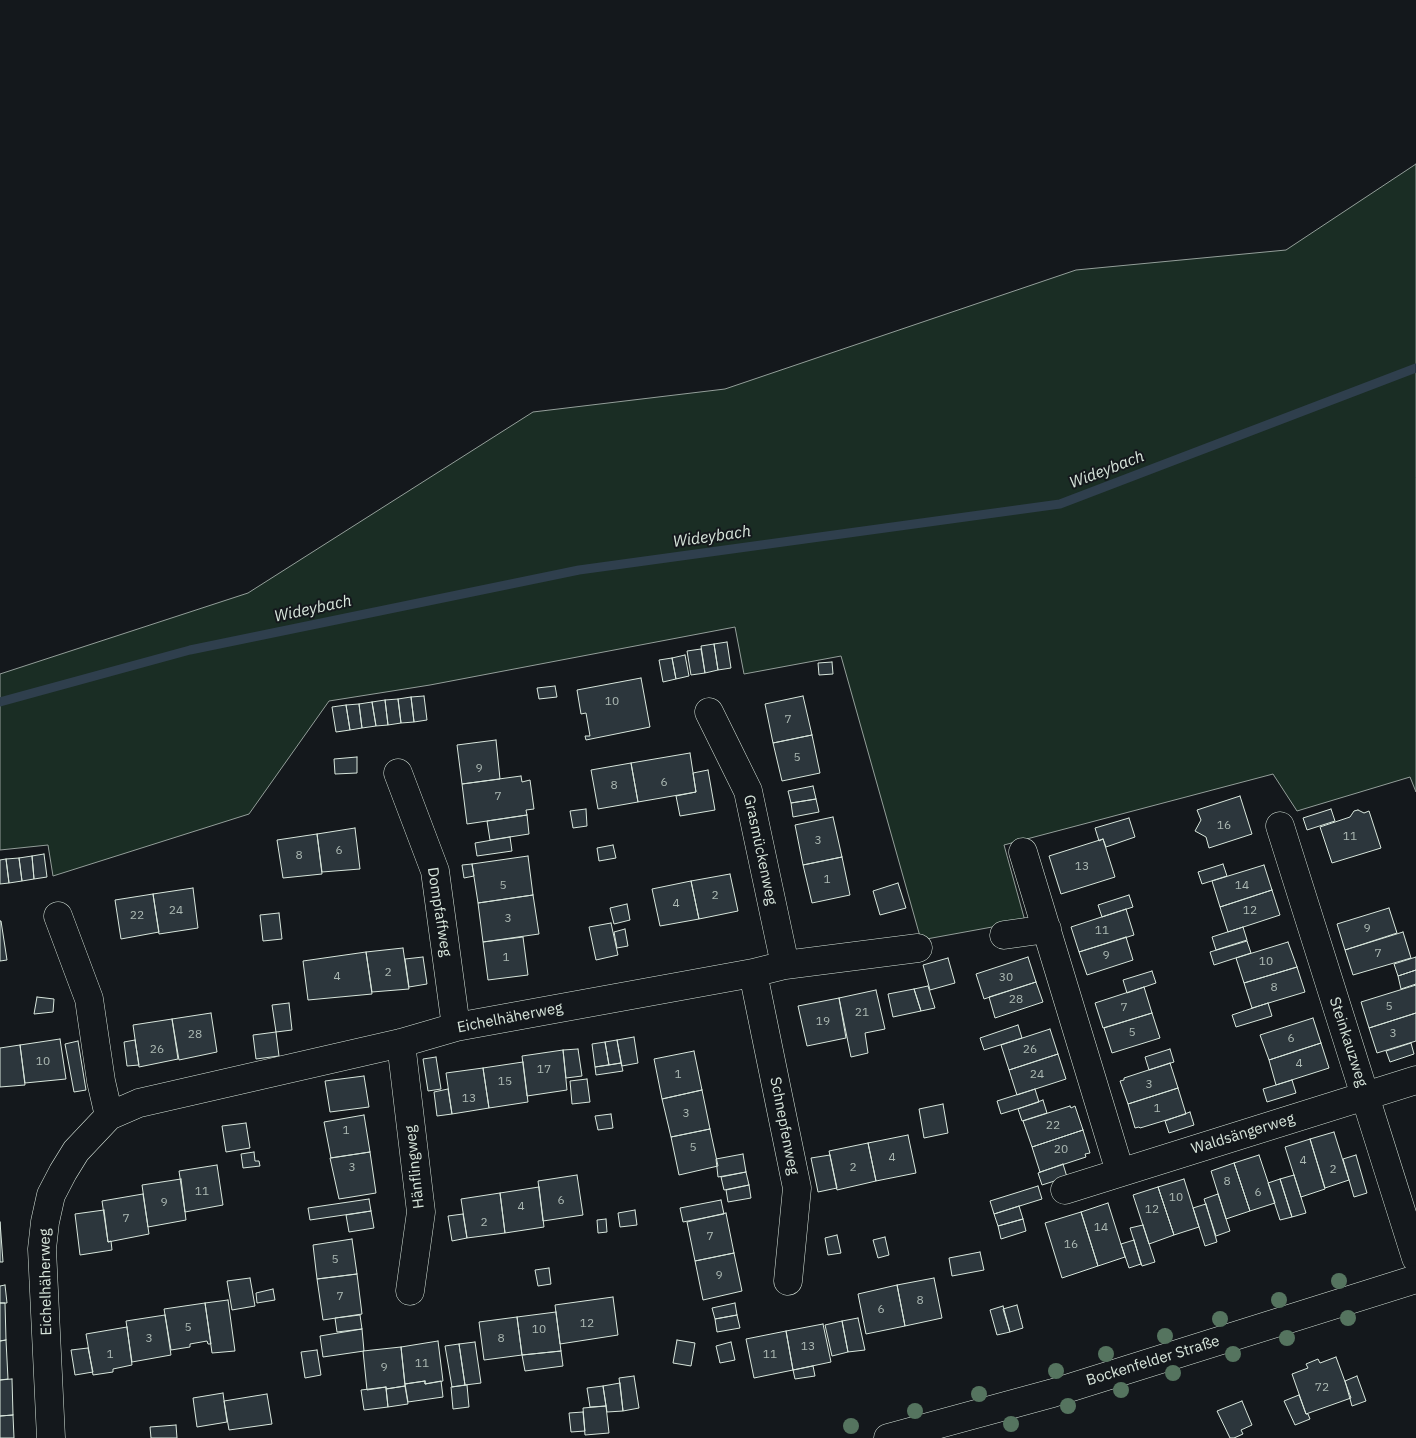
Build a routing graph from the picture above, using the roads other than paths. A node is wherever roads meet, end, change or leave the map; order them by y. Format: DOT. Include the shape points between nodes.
graph roads {
  1 [pos="710,712"];
  2 [pos="398,772"];
  3 [pos="1280,826"];
  4 [pos="1023,852"];
  5 [pos="58,916"];
  6 [pos="1047,929"];
  7 [pos="1004,935"];
  8 [pos="918,948"];
  9 [pos="785,965"];
  10 [pos="753,972"];
  11 [pos="456,1028"];
  12 [pos="401,1043"];
  13 [pos="1416,1080"];
  14 [pos="1366,1096"];
  15 [pos="109,1116"];
  16 [pos="1120,1172"];
  17 [pos="1065,1190"];
  18 [pos="1416,1258"];
  19 [pos="1416,1279"];
  20 [pos="788,1281"];
  21 [pos="410,1291"];
  22 [pos="51,1438"];
  23 [pos="888,1438"];
  1 -- 9 [label="street, Grasmückenweg" via="748,791"];
  2 -- 11 [label="street, Dompfaffweg" via="435,871"];
  3 -- 14 [label="street, Steinkauzweg"];
  4 -- 6 [label="street"];
  5 -- 15 [label="street" via="89,999 100,1081"];
  6 -- 7 [label="street"];
  6 -- 16 [label="street"];
  8 -- 9 [label="street, Eichelhäherweg"];
  9 -- 10 [label="street, Eichelhäherweg"];
  10 -- 11 [label="street, Eichelhäherweg"];
  10 -- 20 [label="street, Schnepfenweg" via="797,1188"];
  11 -- 12 [label="street, Eichelhäherweg"];
  12 -- 15 [label="street, Eichelhäherweg" via="139,1103"];
  12 -- 21 [label="street, Hänflingweg" via="421,1212"];
  13 -- 14 [label="street, Waldsängerweg"];
  14 -- 16 [label="street, Waldsängerweg"];
  14 -- 18 [label="street, Steinkauzweg"];
  15 -- 22 [label="street, Eichelhäherweg" via="76,1150 51,1195 45,1222 42,1248"];
  16 -- 17 [label="street, Waldsängerweg"];
  19 -- 23 [label="street, Bockenfelder Straße" via="1053,1393"];
}
